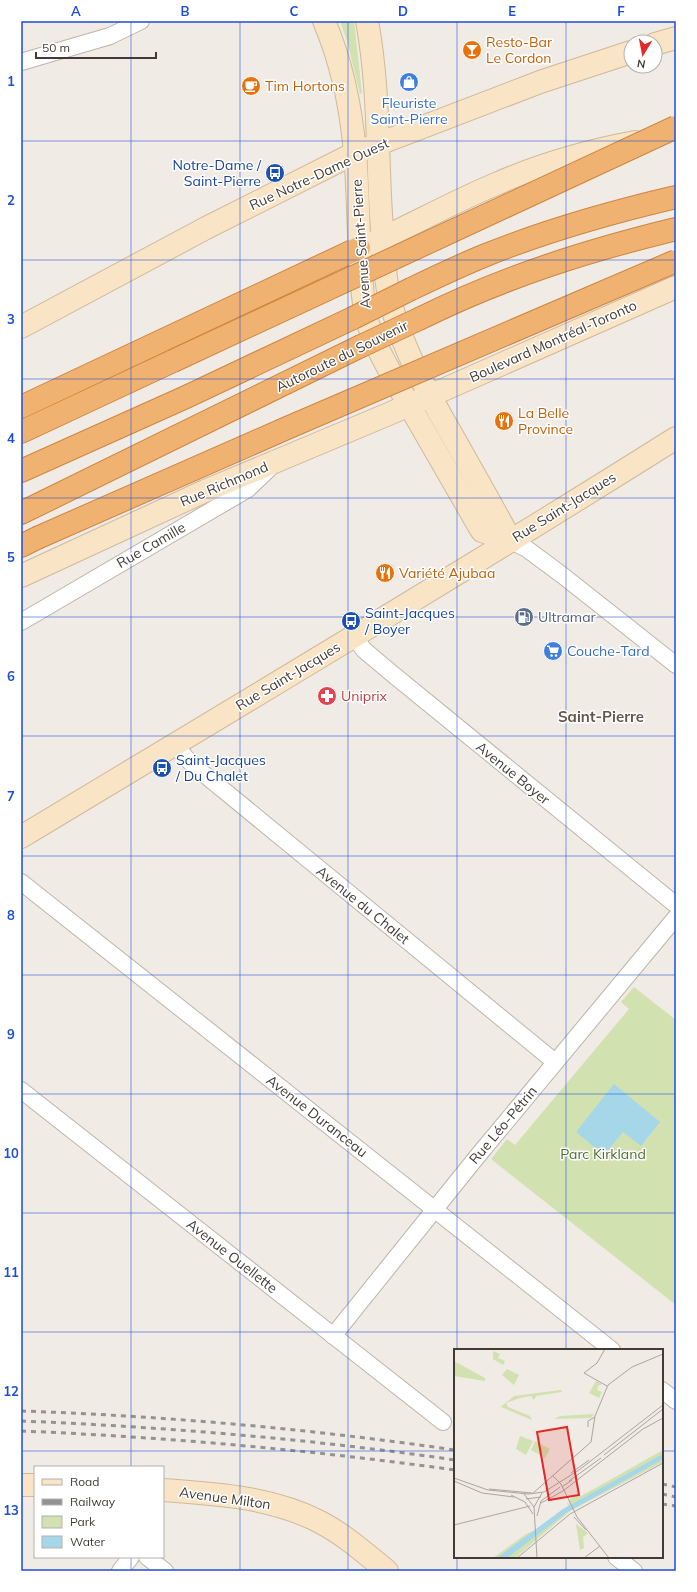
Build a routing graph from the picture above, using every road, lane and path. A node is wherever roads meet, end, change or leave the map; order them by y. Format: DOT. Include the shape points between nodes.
graph roads {
  1 [pos="141,21"];
  2 [pos="324,21"];
  3 [pos="367,21"];
  4 [pos="676,38"];
  5 [pos="663,42"];
  6 [pos="623,55"];
  7 [pos="21,62"];
  8 [pos="676,127"];
  9 [pos="676,136"];
  10 [pos="378,144"];
  11 [pos="355,153"];
  12 [pos="676,197"];
  13 [pos="676,229"];
  14 [pos="382,238"];
  15 [pos="359,248"];
  16 [pos="676,261"];
  17 [pos="676,287"];
  18 [pos="21,327"];
  19 [pos="429,395"];
  20 [pos="409,405"];
  21 [pos="21,407"];
  22 [pos="21,432"];
  23 [pos="676,438"];
  24 [pos="276,461"];
  25 [pos="21,471"];
  26 [pos="21,513"];
  27 [pos="511,541"];
  28 [pos="29,542"];
  29 [pos="21,576"];
  30 [pos="21,622"];
  31 [pos="354,637"];
  32 [pos="676,665"];
  33 [pos="175,744"];
  34 [pos="21,837"];
  35 [pos="21,882"];
  36 [pos="676,905"];
  37 [pos="676,917"];
  38 [pos="555,1062"];
  39 [pos="21,1090"];
  40 [pos="434,1209"];
  41 [pos="333,1336"];
  42 [pos="611,1349"];
  43 [pos="663,1391"];
  44 [pos="676,1401"];
  45 [pos="443,1422"];
  46 [pos="21,1485"];
  47 [pos="34,1485"];
  48 [pos="164,1490"];
  49 [pos="130,1558"];
  50 [pos="148,1558"];
  51 [pos="617,1558"];
  52 [pos="120,1571"];
  53 [pos="165,1571"];
  54 [pos="387,1571"];
  55 [pos="634,1571"];
  1 -- 7 [label="street" via="110,36"];
  2 -- 11 [label="main road, Avenue Saint-Pierre" via="343,78"];
  3 -- 10 [label="main road, Avenue Saint-Pierre" via="376,89"];
  4 -- 5 [label="main road"];
  6 -- 10 [label="main road, Rue Notre-Dame Ouest" via="540,82"];
  8 -- 22 [label="highway, bridge"];
  9 -- 14 [label="main road" via="607,147 555,162 479,191"];
  10 -- 11 [label="main road, Rue Notre-Dame Ouest"];
  10 -- 14 [label="main road, Avenue Saint-Pierre"];
  11 -- 15 [label="main road, Avenue Saint-Pierre"];
  11 -- 18 [label="main road, Rue Notre-Dame Ouest" via="206,228"];
  12 -- 25 [label="highway, bridge" via="592,219 485,255 186,397"];
  13 -- 26 [label="highway, Autoroute du Souvenir, bridge" via="588,252 480,290"];
  14 -- 15 [label="main road"];
  14 -- 19 [label="main road, Avenue Saint-Pierre" via="394,318 408,355"];
  15 -- 20 [label="main road, Avenue Saint-Pierre" via="363,298 370,327 381,355"];
  15 -- 21 [label="highway"];
  16 -- 28 [label="highway, bridge"];
  17 -- 19 [label="main road, Boulevard Montréal-Toronto"];
  19 -- 20 [label="main road, Rue Richmond"];
  19 -- 27 [label="main road, Avenue Saint-Pierre"];
  20 -- 24 [label="main road, Rue Richmond"];
  20 -- 27 [label="main road, Avenue Saint-Pierre" via="482,531"];
  23 -- 27 [label="main road, Rue Saint-Jacques"];
  24 -- 29 [label="main road, Rue Richmond"];
  24 -- 30 [label="street, Rue Camille" via="248,489"];
  27 -- 31 [label="main road, Rue Saint-Jacques"];
  27 -- 32 [label="street, Avenue Saint-Pierre" via="527,549 562,575"];
  31 -- 33 [label="main road, Rue Saint-Jacques"];
  31 -- 36 [label="street, Avenue Boyer" via="364,650 390,672"];
  33 -- 34 [label="main road, Rue Saint-Jacques"];
  33 -- 38 [label="street, Avenue du Chalet" via="199,770"];
  35 -- 40 [label="street, Avenue Duranceau"];
  37 -- 38 [label="street, Rue Léo-Pétrin"];
  38 -- 40 [label="street, Rue Léo-Pétrin"];
  39 -- 41 [label="street, Avenue Ouellette"];
  40 -- 41 [label="street, Rue Léo-Pétrin"];
  40 -- 42 [label="street, Avenue Duranceau"];
  41 -- 45 [label="street, Avenue Ouellette"];
  43 -- 44 [label="street"];
  46 -- 47 [label="main road"];
  48 -- 54 [label="main road, Avenue Milton" via="228,1496 292,1510 321,1522 340,1534"];
  49 -- 52 [label="street"];
  50 -- 53 [label="street"];
  51 -- 55 [label="street"];
}
